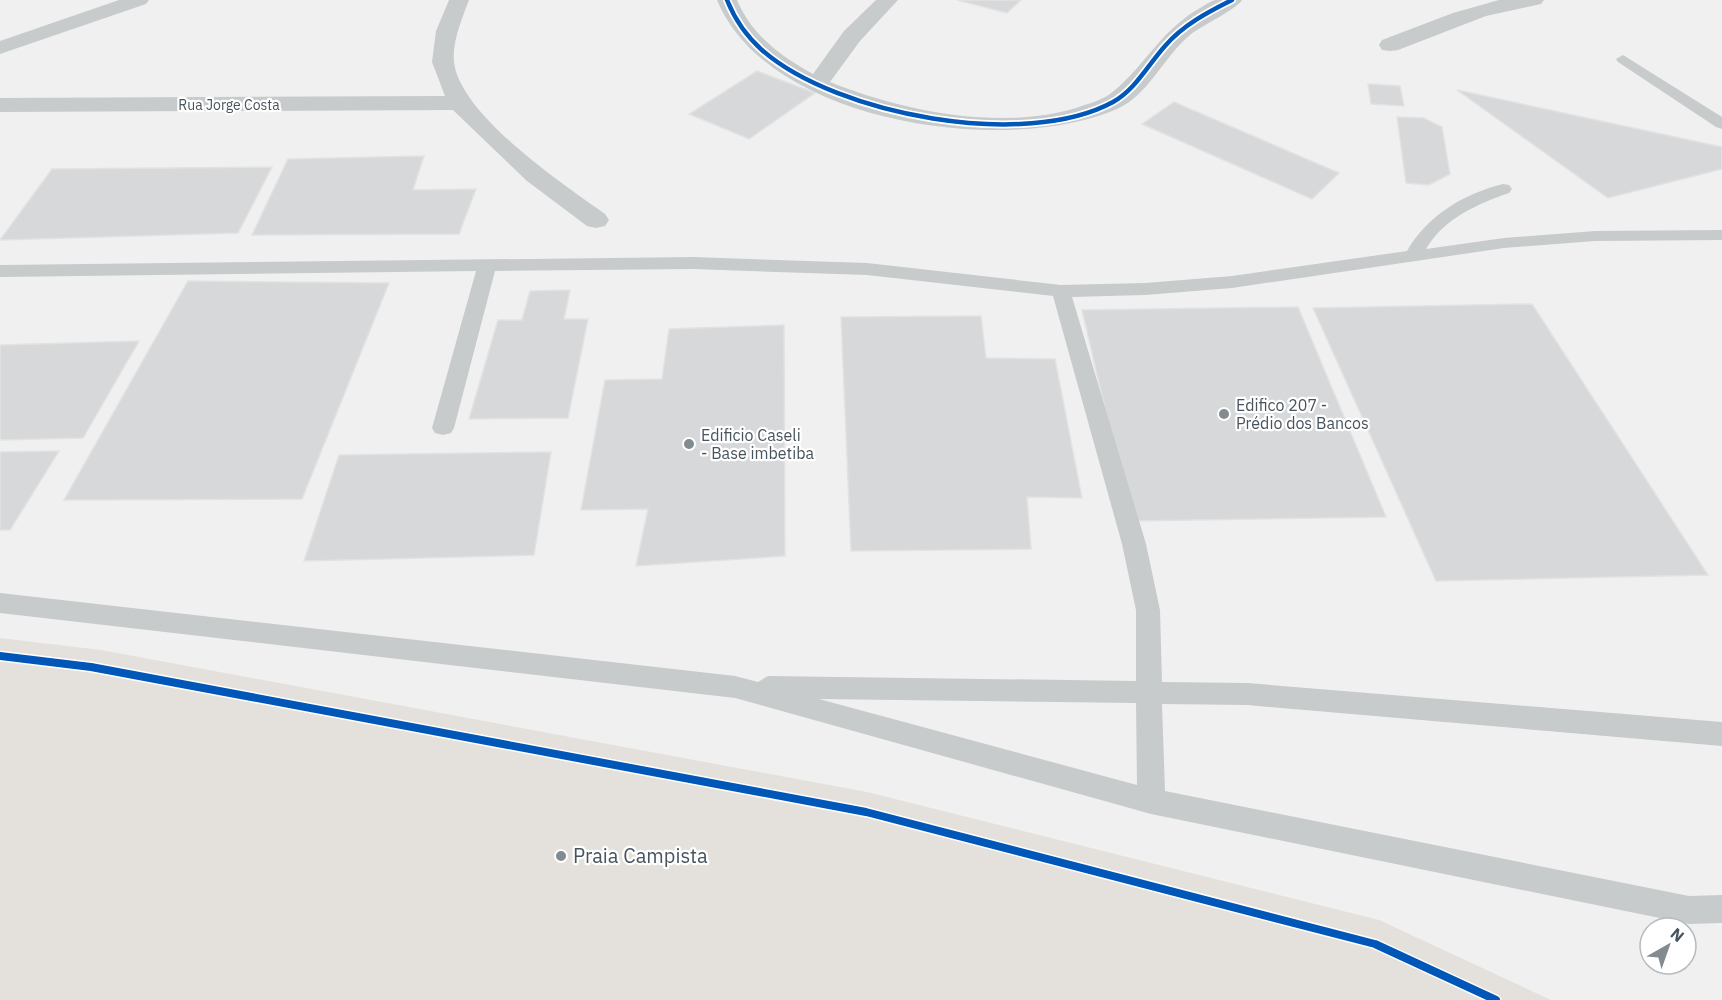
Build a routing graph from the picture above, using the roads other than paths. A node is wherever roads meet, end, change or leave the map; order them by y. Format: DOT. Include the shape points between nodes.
graph roads {
  1 [pos="139,0"];
  2 [pos="459,0"];
  3 [pos="727,0"];
  4 [pos="888,0"];
  5 [pos="1232,0"];
  6 [pos="1534,0"];
  7 [pos="1390,45"];
  8 [pos="2,49"];
  9 [pos="1623,59"];
  10 [pos="816,85"];
  11 [pos="459,103"];
  12 [pos="0,105"];
  13 [pos="1722,124"];
  14 [pos="1503,189"];
  15 [pos="596,220"];
  16 [pos="1722,235"];
  17 [pos="1413,256"];
  18 [pos="487,266"];
  19 [pos="0,272"];
  20 [pos="1061,291"];
  21 [pos="442,428"];
  22 [pos="0,603"];
  23 [pos="735,687"];
  24 [pos="1150,692"];
  25 [pos="1722,734"];
  26 [pos="1151,801"];
  27 [pos="1722,909"];
  1 -- 8 [label="street"];
  2 -- 11 [label="street" via="447,31 443,62"];
  3 -- 10 [label="street" via="746,36 772,58"];
  4 -- 10 [label="street" via="852,36"];
  5 -- 10 [label="street" via="1191,22 1116,100 1078,116 1030,125 981,124 864,102"];
  6 -- 7 [label="street" via="1468,16"];
  9 -- 13 [label="lane"];
  11 -- 12 [label="street, Rua Jorge Costa"];
  11 -- 15 [label="street" via="536,176"];
  14 -- 17 [label="lane" via="1471,200 1450,215 1422,237"];
  16 -- 17 [label="lane" via="1584,237"];
  17 -- 20 [label="lane" via="1232,282"];
  18 -- 19 [label="lane"];
  18 -- 20 [label="lane" via="693,263 855,269"];
  18 -- 21 [label="lane"];
  20 -- 24 [label="lane" via="1134,544 1148,609"];
  22 -- 23 [label="lane"];
  23 -- 24 [label="lane"];
  23 -- 26 [label="lane"];
  24 -- 25 [label="lane" via="1257,694"];
  24 -- 26 [label="lane"];
  26 -- 27 [label="lane" via="1689,910"];
}
